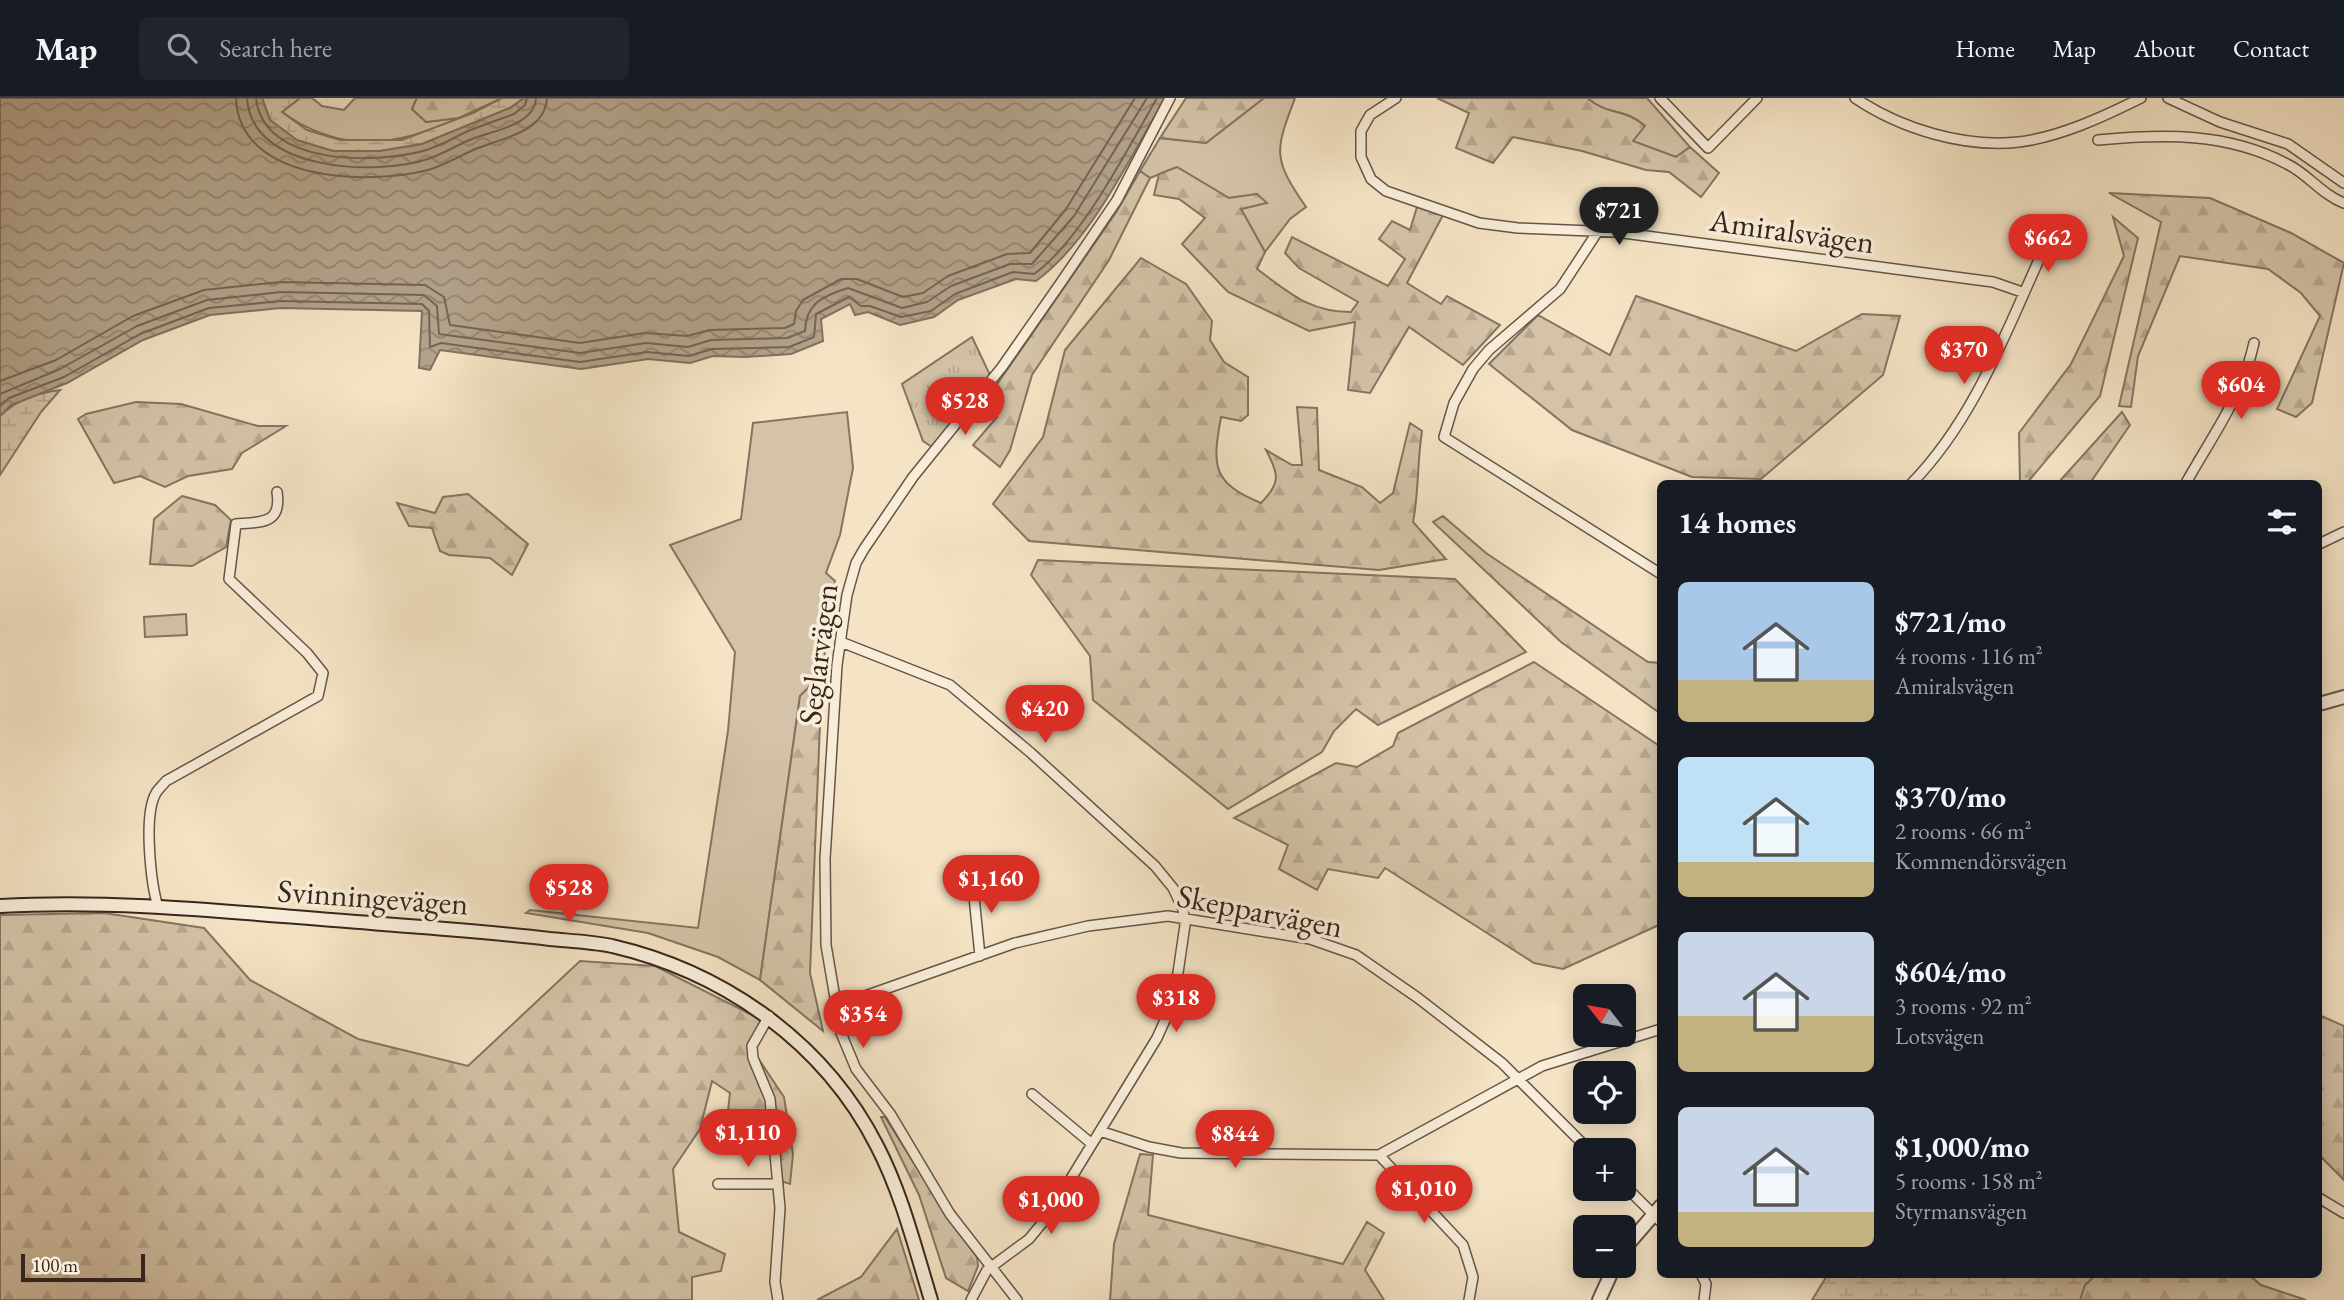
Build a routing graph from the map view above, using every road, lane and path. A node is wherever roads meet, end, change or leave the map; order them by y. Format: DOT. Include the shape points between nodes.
graph roads {
  1 [pos="1170,98"];
  2 [pos="1396,98"];
  3 [pos="1660,98"];
  4 [pos="1756,98"];
  5 [pos="1856,98"];
  6 [pos="2141,98"];
  7 [pos="2168,98"];
  8 [pos="2098,140"];
  9 [pos="2344,183"];
  10 [pos="2344,203"];
  11 [pos="1598,231"];
  12 [pos="2046,242"];
  13 [pos="2022,292"];
  14 [pos="2254,343"];
  15 [pos="1915,480"];
  16 [pos="2188,480"];
  17 [pos="277,492"];
  18 [pos="2344,532"];
  19 [pos="2322,543"];
  20 [pos="1657,570"];
  21 [pos="841,642"];
  22 [pos="2344,697"];
  23 [pos="2322,703"];
  24 [pos="972,877"];
  25 [pos="0,906"];
  26 [pos="158,907"];
  27 [pos="1184,917"];
  28 [pos="980,956"];
  29 [pos="834,1007"];
  30 [pos="769,1016"];
  31 [pos="1657,1030"];
  32 [pos="1517,1077"];
  33 [pos="1032,1094"];
  34 [pos="1100,1130"];
  35 [pos="1577,1138"];
  36 [pos="1091,1144"];
  37 [pos="1379,1155"];
  38 [pos="718,1184"];
  39 [pos="778,1184"];
  40 [pos="1636,1195"];
  41 [pos="2322,1200"];
  42 [pos="1657,1213"];
  43 [pos="2344,1213"];
  44 [pos="1657,1215"];
  45 [pos="1636,1237"];
  46 [pos="993,1265"];
  47 [pos="1609,1278"];
  48 [pos="1703,1278"];
  49 [pos="778,1300"];
  50 [pos="931,1300"];
  51 [pos="971,1300"];
  52 [pos="1017,1300"];
  53 [pos="1469,1300"];
  54 [pos="1599,1300"];
  55 [pos="1704,1300"];
  1 -- 21 [label="street, Seglarvägen" via="1117,200 1076,261 864,549 850,580"];
  2 -- 11 [label="street, Amiralsvägen" via="1370,116 1360,135 1363,165 1380,189 1479,223"];
  3 -- 4 [label="street" via="1708,148"];
  5 -- 6 [label="street" via="1932,135 2018,142 2068,128"];
  7 -- 9 [label="street" via="2220,122 2288,144"];
  8 -- 10 [label="street" via="2173,136 2232,144 2290,165"];
  11 -- 13 [label="street, Amiralsvägen" via="1993,282"];
  11 -- 20 [label="street" via="1560,289 1473,369 1454,404 1444,437"];
  12 -- 13 [label="street"];
  13 -- 15 [label="street" via="2010,326 1966,412"];
  14 -- 16 [label="street" via="2228,415"];
  17 -- 26 [label="street" via="276,514 236,524 229,579 323,673 318,696 166,781 155,794 150,812 152,888"];
  18 -- 19 [label="street"];
  21 -- 27 [label="street" via="921,671 967,697 1155,866 1178,896"];
  21 -- 29 [label="street, Seglarvägen" via="825,859 826,945"];
  22 -- 23 [label="main road"];
  24 -- 28 [label="street"];
  25 -- 26 [label="main road, Svinningevägen" via="96,902"];
  26 -- 30 [label="main road, Svinningevägen" via="608,945 703,977"];
  27 -- 28 [label="street, Skepparvägen" via="1088,926 1037,936"];
  27 -- 32 [label="street, Skepparvägen" via="1345,949 1418,998"];
  27 -- 34 [label="street" via="1178,981 1168,1015"];
  28 -- 29 [label="street, Skepparvägen"];
  29 -- 46 [label="street, Seglarvägen" via="856,1069 891,1115 950,1214"];
  30 -- 39 [label="street" via="752,1046 770,1099"];
  30 -- 50 [label="main road, Svinningevägen" via="830,1077 876,1144 898,1193"];
  31 -- 32 [label="street"];
  32 -- 35 [label="street, Skepparvägen"];
  32 -- 37 [label="street"];
  33 -- 36 [label="street"];
  34 -- 36 [label="street"];
  34 -- 37 [label="street" via="1181,1153"];
  36 -- 46 [label="street" via="1038,1230"];
  37 -- 53 [label="street" via="1463,1245 1473,1277"];
  38 -- 39 [label="street"];
  39 -- 49 [label="street"];
  40 -- 42 [label="street"];
  41 -- 43 [label="street"];
  44 -- 45 [label="main road"];
  46 -- 51 [label="street"];
  46 -- 52 [label="street, Seglarvägen"];
  47 -- 54 [label="main road"];
  48 -- 55 [label="street"];
}
